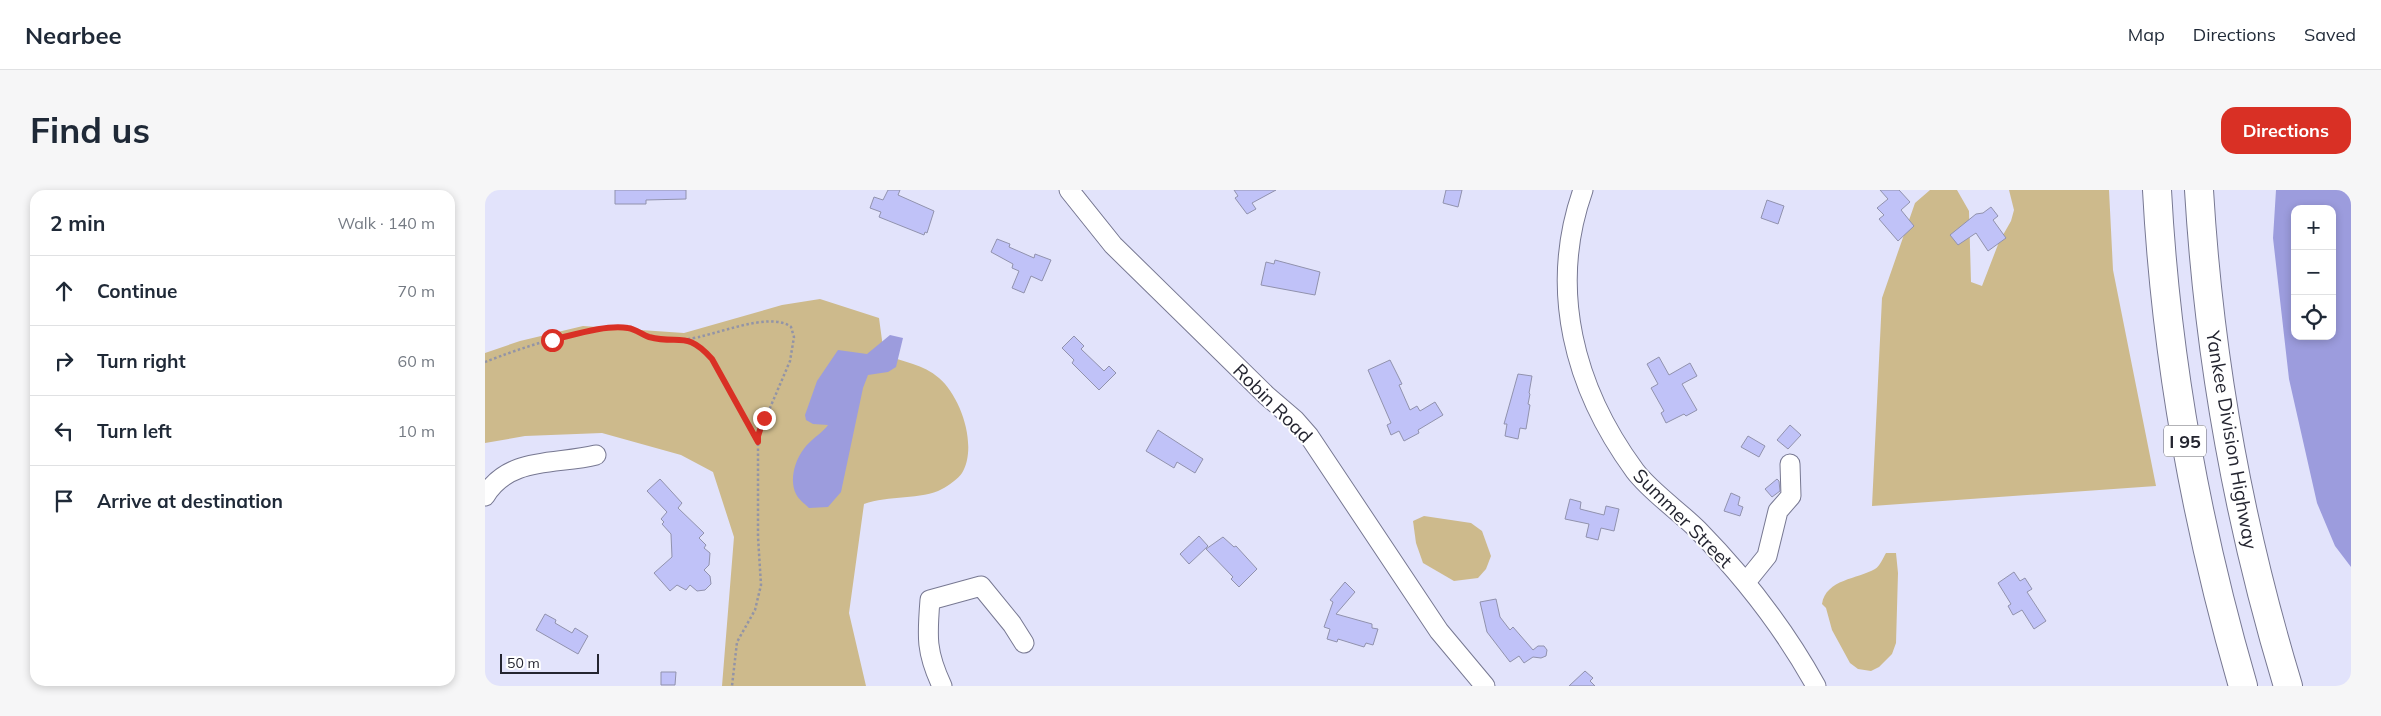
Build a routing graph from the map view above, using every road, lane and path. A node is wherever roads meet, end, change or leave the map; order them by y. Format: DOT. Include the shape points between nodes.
graph roads {
  1 [pos="1069,190"];
  2 [pos="1583,190"];
  3 [pos="2157,190"];
  4 [pos="2199,190"];
  5 [pos="687,339"];
  6 [pos="485,362"];
  7 [pos="758,442"];
  8 [pos="596,455"];
  9 [pos="1790,464"];
  10 [pos="485,496"];
  11 [pos="1746,582"];
  12 [pos="1024,643"];
  13 [pos="732,686"];
  14 [pos="942,686"];
  15 [pos="1485,686"];
  16 [pos="1816,686"];
  17 [pos="2243,686"];
  18 [pos="2288,686"];
  1 -- 15 [label="street, Robin Road" via="1113,245 1309,436 1439,631"];
  2 -- 11 [label="street, Summer Street" via="1567,250 1568,312 1580,365 1595,403 1636,472 1688,520"];
  3 -- 17 [label="highway, I 95" via="2166,303 2189,464 2207,550"];
  4 -- 18 [label="highway, Yankee Division Highway / I 95" via="2212,325 2228,437 2258,577"];
  5 -- 6 [label="path" via="647,336 617,327 552,340"];
  5 -- 7 [label="path" via="712,359"];
  5 -- 7 [label="path" via="771,322 786,323 791,327 794,336 789,361 764,418"];
  7 -- 13 [label="path" via="757,537 761,585 755,610 737,642"];
  8 -- 10 [label="street" via="519,468 490,488"];
  9 -- 11 [label="street" via="1791,496 1778,511 1767,556"];
  11 -- 16 [label="street, Summer Street" via="1793,644"];
  12 -- 14 [label="street" via="981,586 930,600 927,642"];
}
